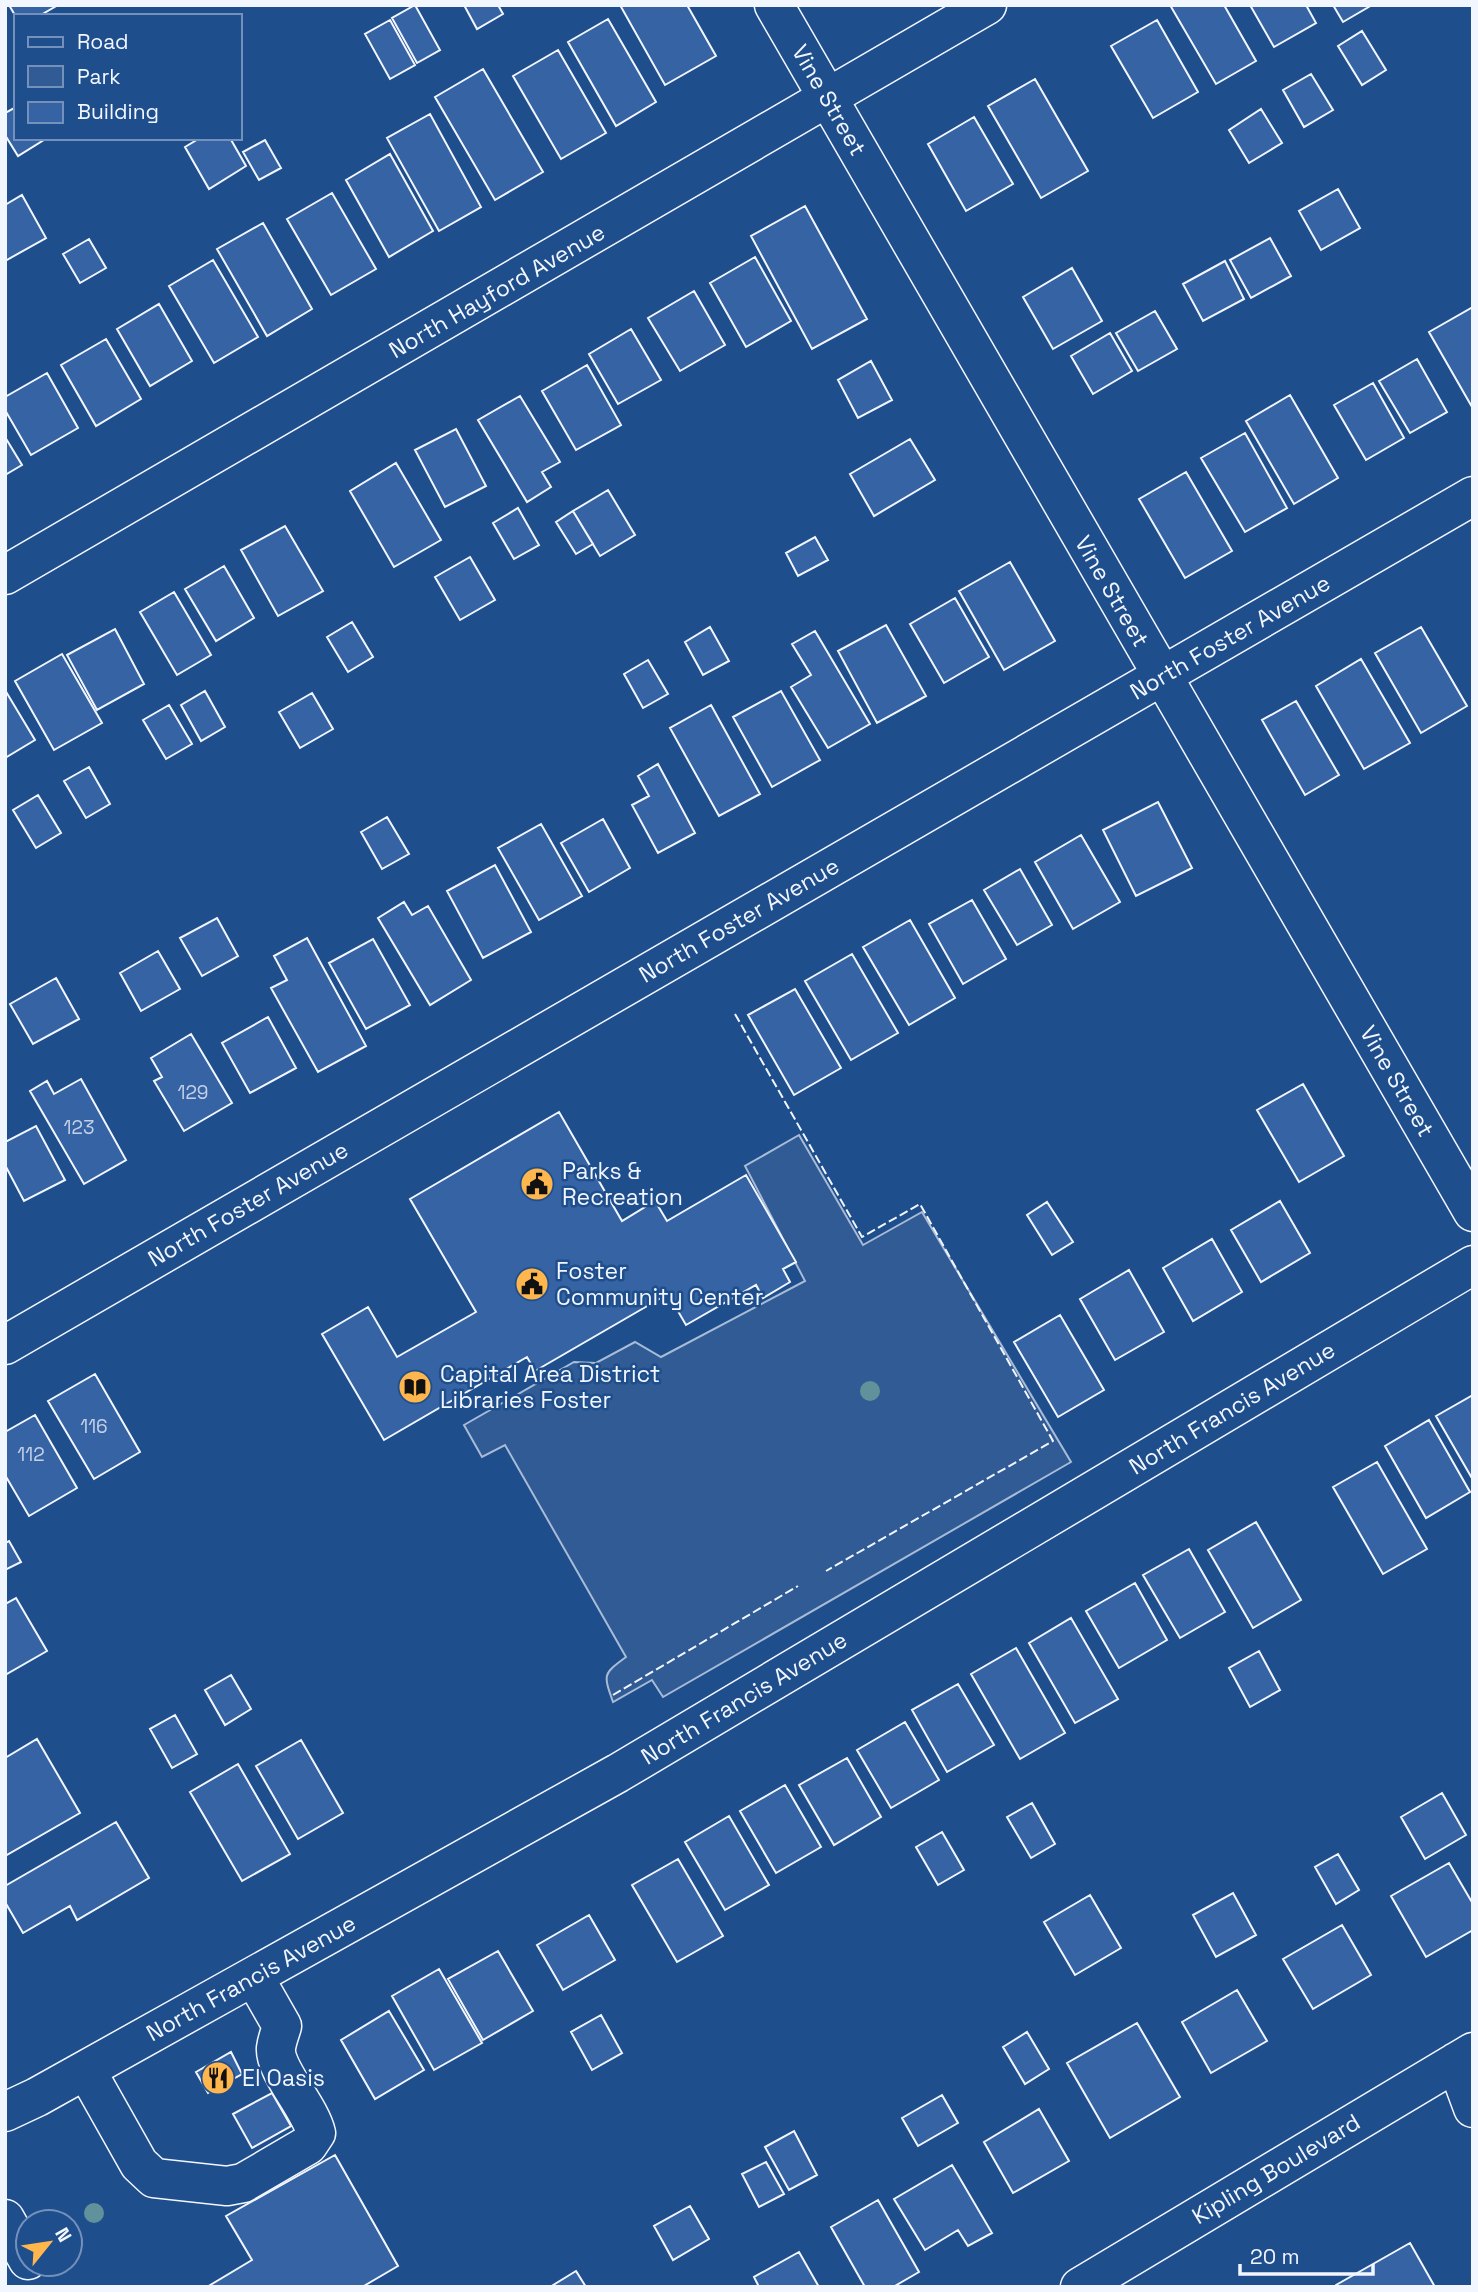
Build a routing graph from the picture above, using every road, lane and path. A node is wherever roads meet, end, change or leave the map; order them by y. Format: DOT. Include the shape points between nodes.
graph roads {
  1 [pos="774,5"];
  2 [pos="987,5"];
  3 [pos="829,97"];
  4 [pos="1473,496"];
  5 [pos="5,575"];
  6 [pos="1160,677"];
  7 [pos="1473,1212"];
  8 [pos="1473,1265"];
  9 [pos="5,1345"];
  10 [pos="254,1977"];
  11 [pos="1464,2057"];
  12 [pos="86,2070"];
  13 [pos="1473,2108"];
  14 [pos="5,2112"];
  15 [pos="5,2219"];
  16 [pos="14,2235"];
  17 [pos="1080,2287"];
  1 -- 3 [label="street, Vine Street"];
  2 -- 3 [label="street, North Hayford Avenue"];
  3 -- 5 [label="street, North Hayford Avenue"];
  3 -- 6 [label="street, Vine Street"];
  4 -- 6 [label="street, North Foster Avenue"];
  6 -- 7 [label="street, Vine Street"];
  6 -- 9 [label="street, North Foster Avenue"];
  8 -- 10 [label="street, North Francis Avenue" via="618,1773"];
  10 -- 12 [label="street, North Francis Avenue"];
  10 -- 12 [label="street" via="282,2026 278,2061 313,2118 316,2133 308,2145 243,2183 227,2186 153,2178 139,2164"];
  11 -- 13 [label="street"];
  11 -- 17 [label="street, Kipling Boulevard"];
  12 -- 14 [label="street, North Francis Avenue"];
  15 -- 16 [label="street"];
}
